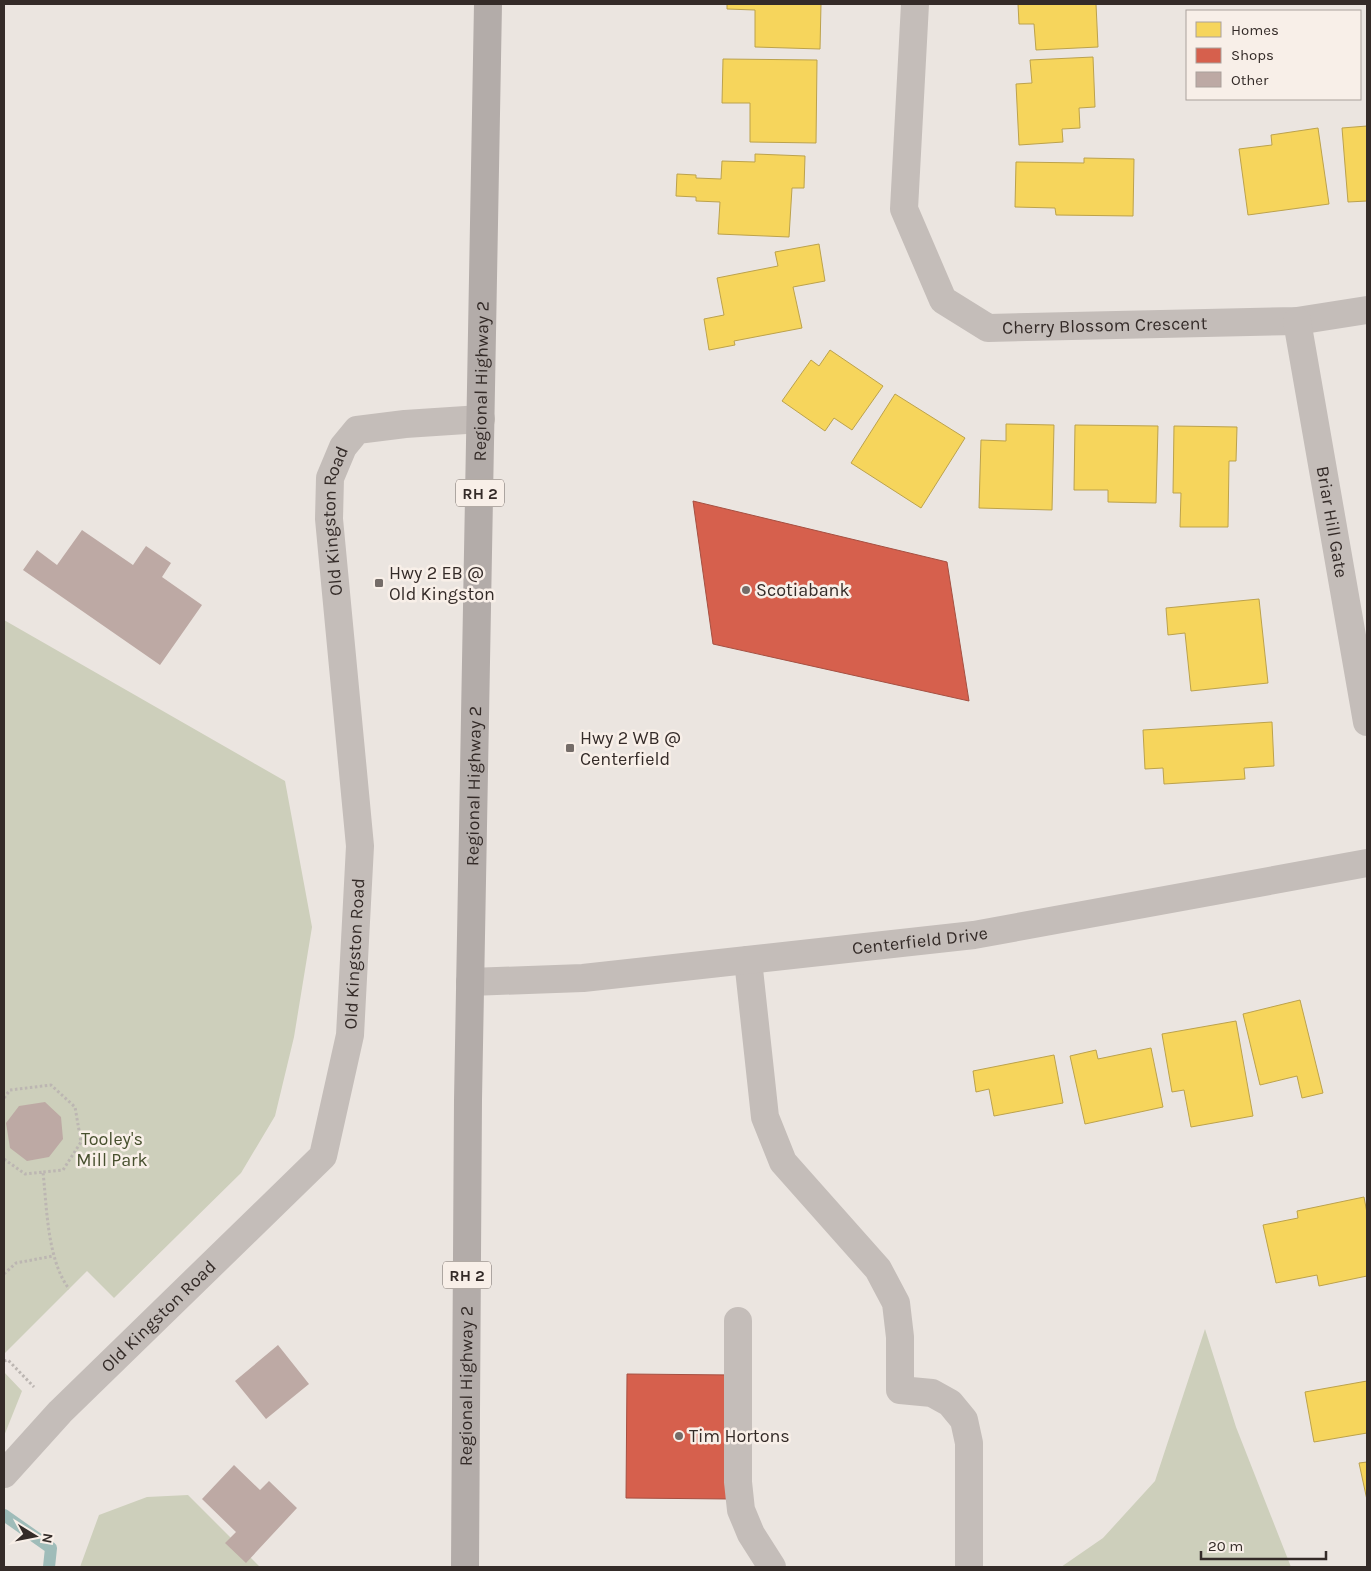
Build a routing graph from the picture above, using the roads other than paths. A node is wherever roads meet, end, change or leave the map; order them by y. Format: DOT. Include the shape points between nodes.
graph roads {
  1 [pos="488,4"];
  2 [pos="915,4"];
  3 [pos="1367,310"];
  4 [pos="1297,321"];
  5 [pos="481,419"];
  6 [pos="1367,722"];
  7 [pos="1367,863"];
  8 [pos="748,960"];
  9 [pos="470,982"];
  10 [pos="738,1321"];
  11 [pos="4,1474"];
  12 [pos="465,1567"];
  13 [pos="772,1567"];
  14 [pos="969,1567"];
  1 -- 5 [label="main road, Regional Highway 2 / RH 2"];
  2 -- 4 [label="street, Cherry Blossom Crescent" via="904,209 943,300 988,328"];
  3 -- 4 [label="street, Cherry Blossom Crescent"];
  4 -- 6 [label="street, Briar Hill Gate"];
  5 -- 9 [label="main road, Regional Highway 2 / RH 2"];
  5 -- 11 [label="street, Old Kingston Road" via="357,430 343,447 330,478 329,519 360,846 350,1035 323,1156 67,1406"];
  7 -- 8 [label="street, Centerfield Drive" via="974,935"];
  8 -- 9 [label="street, Centerfield Drive" via="583,978"];
  8 -- 14 [label="street" via="765,1117 783,1162 878,1269 896,1303 900,1390 932,1393 950,1403 964,1420 969,1443"];
  9 -- 12 [label="main road, Regional Highway 2 / RH 2"];
  10 -- 13 [label="street" via="738,1482 741,1510 751,1534"];
}
